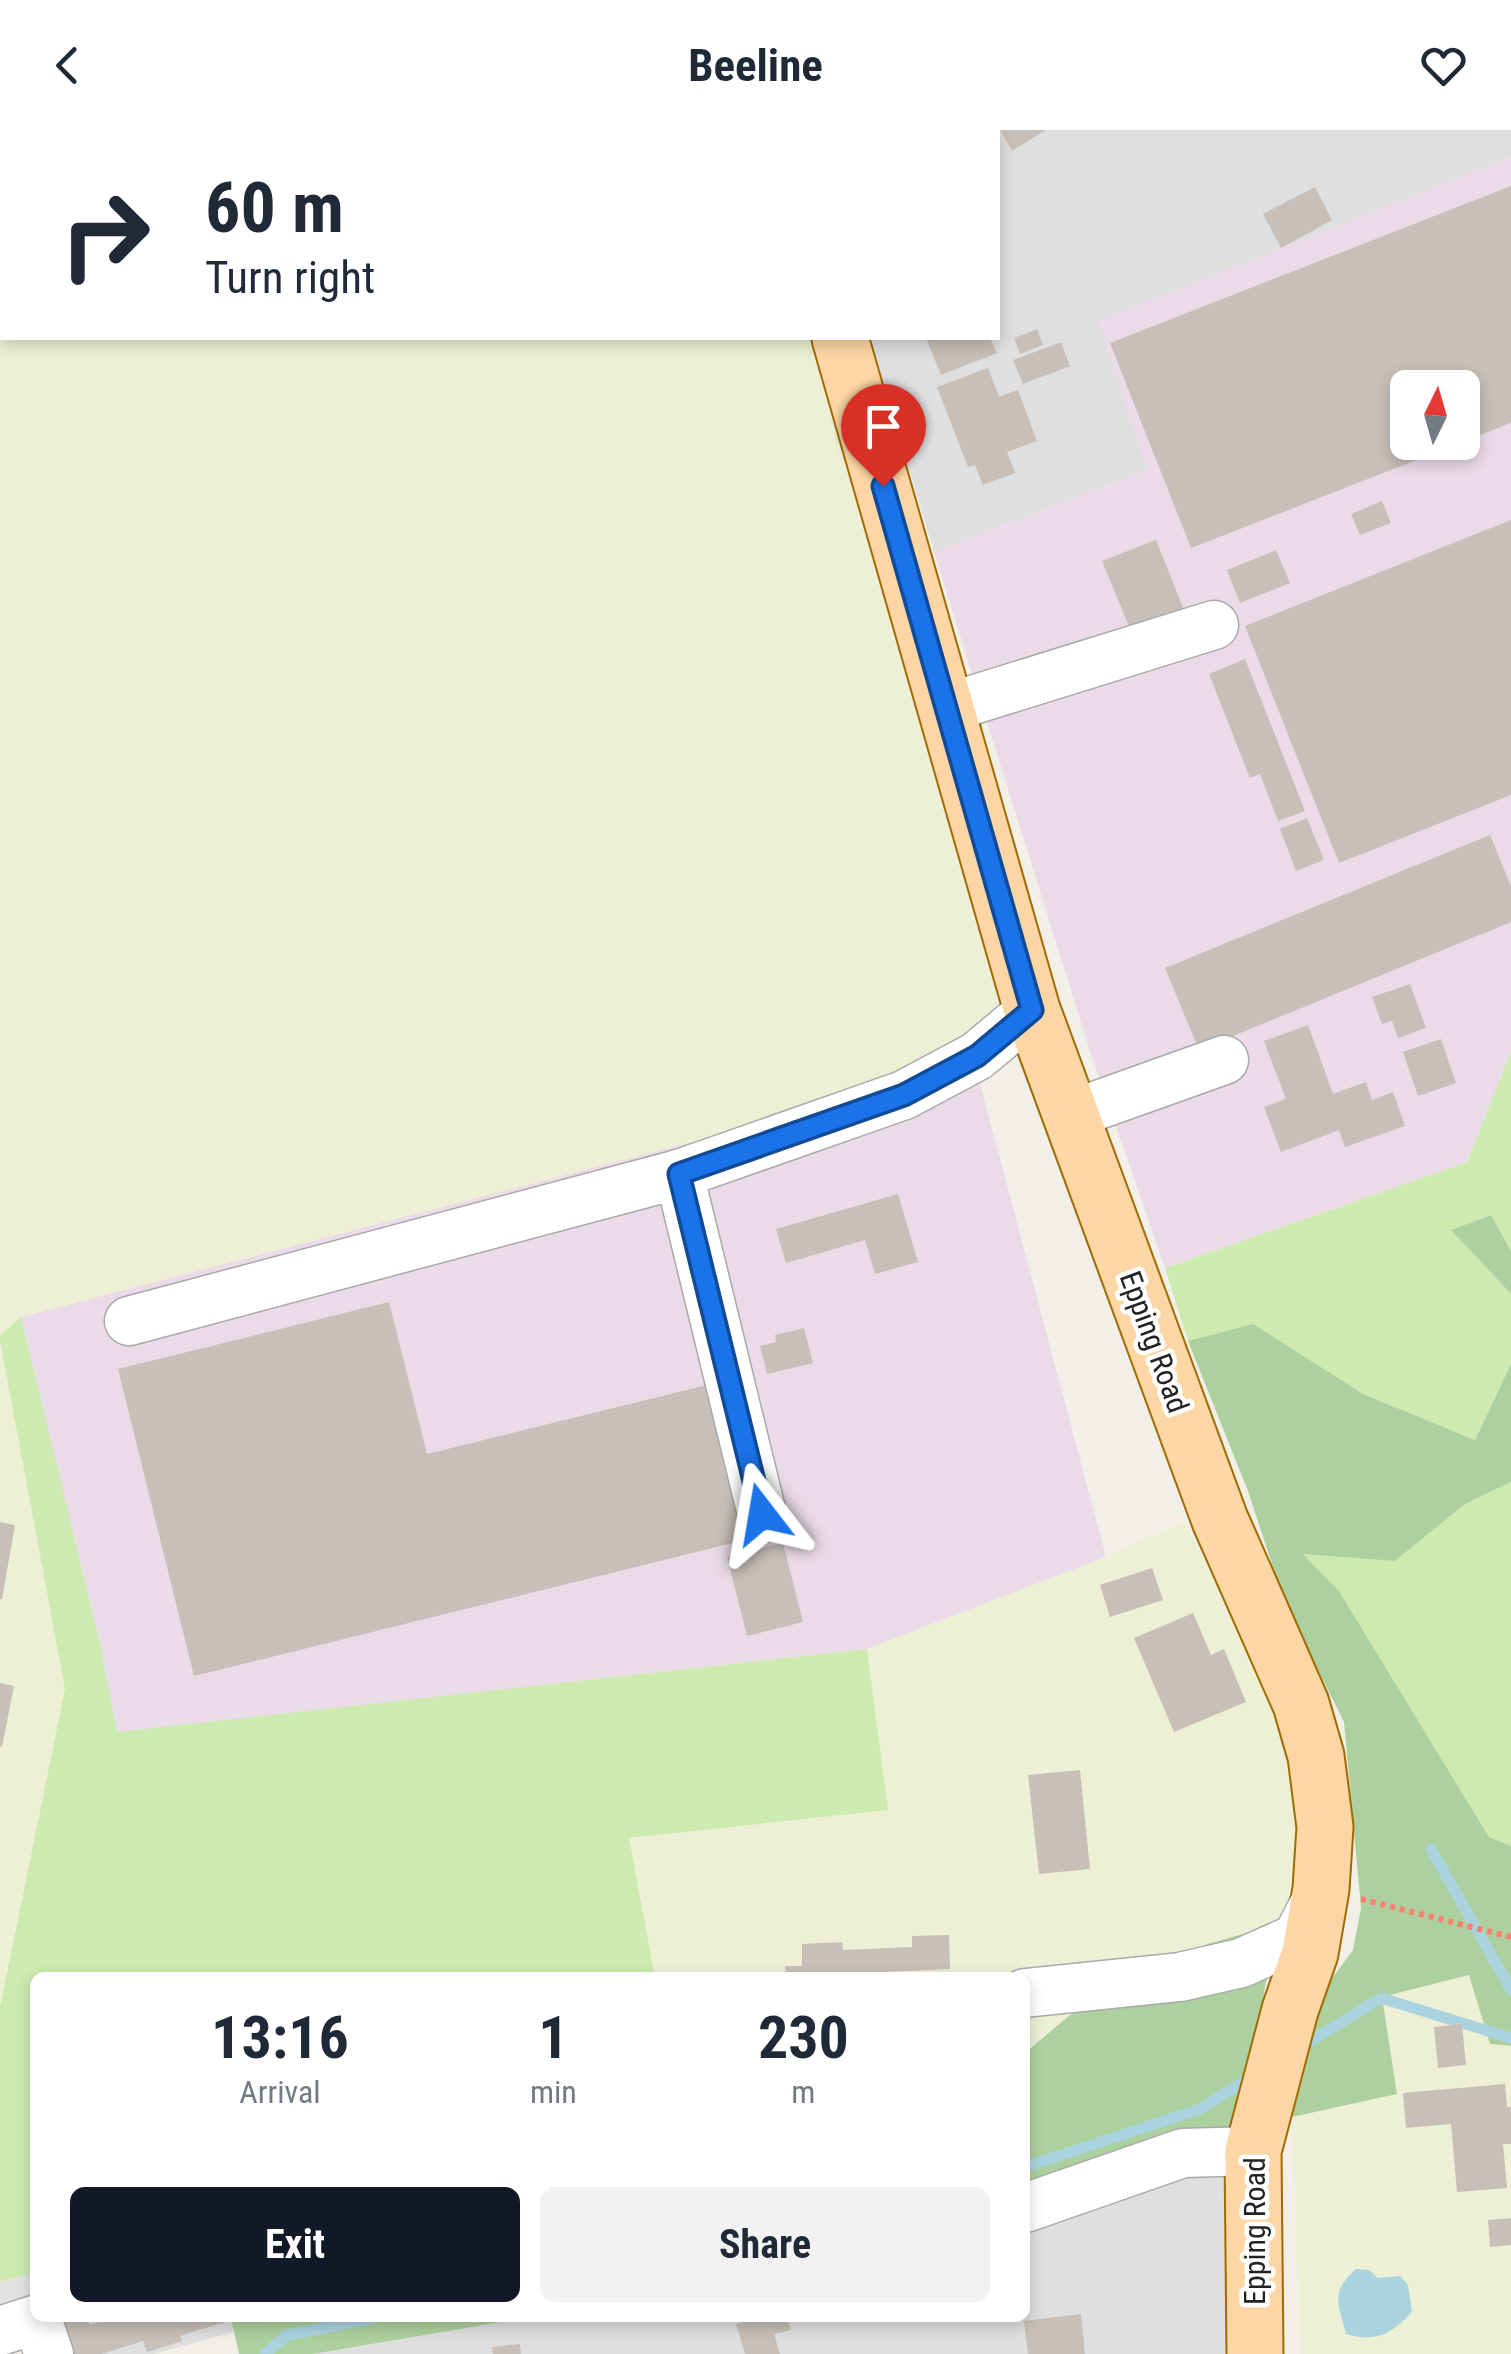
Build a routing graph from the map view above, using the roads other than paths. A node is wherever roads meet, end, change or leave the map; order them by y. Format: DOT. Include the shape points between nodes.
graph roads {
  1 [pos="841,340"];
  2 [pos="1214,626"];
  3 [pos="947,708"];
  4 [pos="1032,1010"];
  5 [pos="1224,1060"];
  6 [pos="1070,1116"];
  7 [pos="679,1174"];
  8 [pos="129,1320"];
  9 [pos="762,1514"];
  10 [pos="1321,1890"];
  11 [pos="1030,1992"];
  12 [pos="1253,2151"];
  13 [pos="1030,2206"];
  14 [pos="30,2322"];
  15 [pos="38,2322"];
  16 [pos="0,2331"];
  17 [pos="48,2354"];
  18 [pos="1255,2354"];
  1 -- 3 [label="main road, Epping Road"];
  2 -- 3 [label="lane"];
  3 -- 4 [label="main road, Epping Road"];
  4 -- 6 [label="main road, Epping Road"];
  4 -- 7 [label="lane" via="977,1056 904,1095"];
  5 -- 6 [label="lane"];
  6 -- 10 [label="main road, Epping Road" via="1220,1520 1301,1704 1325,1827"];
  7 -- 8 [label="lane"];
  7 -- 9 [label="lane"];
  10 -- 11 [label="lane" via="1297,1938 1241,1962 1180,1977"];
  10 -- 12 [label="main road, Epping Road" via="1310,1953"];
  12 -- 13 [label="lane" via="1183,2153"];
  12 -- 18 [label="main road, Epping Road"];
  14 -- 16 [label="lane"];
  15 -- 17 [label="lane"];
}
